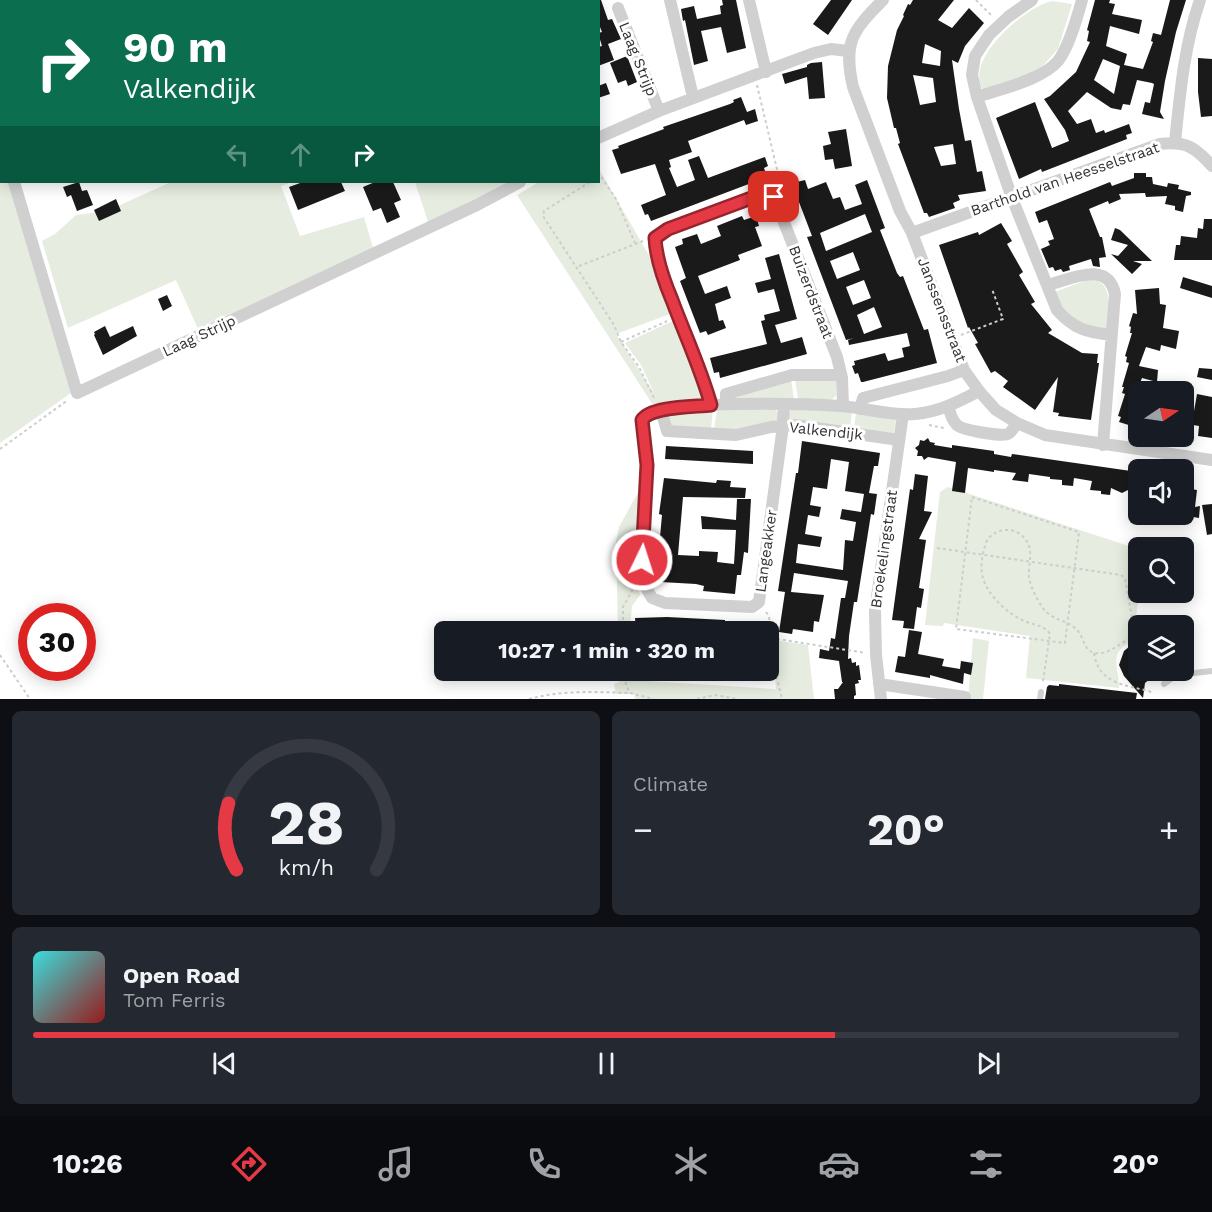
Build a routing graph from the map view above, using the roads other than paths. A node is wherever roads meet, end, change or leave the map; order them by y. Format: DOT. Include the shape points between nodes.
graph roads {
  1 [pos="670,0"];
  2 [pos="749,0"];
  3 [pos="883,0"];
  4 [pos="1032,0"];
  5 [pos="1082,0"];
  6 [pos="1200,0"];
  7 [pos="618,8"];
  8 [pos="848,51"];
  9 [pos="760,74"];
  10 [pos="693,97"];
  11 [pos="977,97"];
  12 [pos="659,111"];
  13 [pos="600,137"];
  14 [pos="1175,142"];
  15 [pos="1212,166"];
  16 [pos="14,183"];
  17 [pos="518,183"];
  18 [pos="1012,198"];
  19 [pos="912,233"];
  20 [pos="1047,285"];
  21 [pos="1112,335"];
  22 [pos="964,370"];
  23 [pos="841,375"];
  24 [pos="979,391"];
  25 [pos="726,404"];
  26 [pos="784,404"];
  27 [pos="711,405"];
  28 [pos="843,406"];
  29 [pos="948,407"];
  30 [pos="860,409"];
  31 [pos="660,410"];
  32 [pos="903,414"];
  33 [pos="1017,423"];
  34 [pos="783,426"];
  35 [pos="899,440"];
  36 [pos="1103,445"];
  37 [pos="1212,460"];
  38 [pos="1212,671"];
  39 [pos="879,684"];
  40 [pos="1164,684"];
  41 [pos="965,697"];
  42 [pos="881,699"];
  1 -- 10 [label="street"];
  2 -- 9 [label="street"];
  3 -- 8 [label="street" via="866,17"];
  4 -- 11 [label="street" via="1000,25 975,56 972,75"];
  5 -- 11 [label="street" via="1059,59 1052,67"];
  6 -- 14 [label="street" via="1185,55"];
  7 -- 12 [label="street, Laag Strijp"];
  8 -- 9 [label="street, Laag Strijp" via="814,52"];
  8 -- 19 [label="street, Janssensstraat" via="848,68 859,109"];
  9 -- 10 [label="street, Laag Strijp"];
  10 -- 12 [label="street, Laag Strijp"];
  11 -- 18 [label="street"];
  12 -- 13 [label="street, Laag Strijp"];
  14 -- 15 [label="street, Barthold van Heesselstraat" via="1188,145"];
  14 -- 18 [label="street, Barthold van Heesselstraat"];
  16 -- 17 [label="street, Laag Strijp" via="77,393"];
  18 -- 19 [label="street, Barthold van Heesselstraat"];
  18 -- 20 [label="street"];
  19 -- 22 [label="street, Janssensstraat"];
  20 -- 21 [label="street" via="1057,310 1069,323 1088,332"];
  20 -- 21 [label="street" via="1097,273 1106,276 1115,294"];
  21 -- 36 [label="street"];
  22 -- 24 [label="street, Janssensstraat"];
  22 -- 30 [label="street, Valkendijk" via="863,398"];
  23 -- 25 [label="street" via="782,378 726,394"];
  23 -- 27 [label="street, Buizerdstraat" via="774,197 762,194 668,229 655,238 666,285"];
  23 -- 28 [label="street, Buizerdstraat"];
  24 -- 29 [label="street, Valkendijk"];
  24 -- 33 [label="street, Janssensstraat" via="996,410"];
  25 -- 26 [label="street, Valkendijk"];
  25 -- 27 [label="street, Valkendijk"];
  26 -- 28 [label="street, Valkendijk"];
  26 -- 34 [label="street, Langeakker"];
  27 -- 31 [label="street, Valkendijk"];
  28 -- 30 [label="street, Valkendijk"];
  29 -- 32 [label="street, Valkendijk"];
  29 -- 33 [label="street" via="956,424 968,430 1005,436"];
  30 -- 32 [label="street, Valkendijk"];
  31 -- 34 [label="street, Valkendijk" via="667,431 736,435"];
  31 -- 34 [label="street, Langeakker" via="642,420 647,465 642,582 652,598 665,603 752,607 759,602"];
  32 -- 35 [label="street, Broekelingstraat"];
  33 -- 36 [label="street, Janssensstraat" via="1045,435"];
  34 -- 35 [label="street, Valkendijk"];
  35 -- 39 [label="street, Broekelingstraat" via="875,610"];
  36 -- 37 [label="street, Janssensstraat"];
  38 -- 40 [label="lane" via="1176,675"];
  39 -- 41 [label="street"];
  39 -- 42 [label="street, Broekelingstraat"];
}
